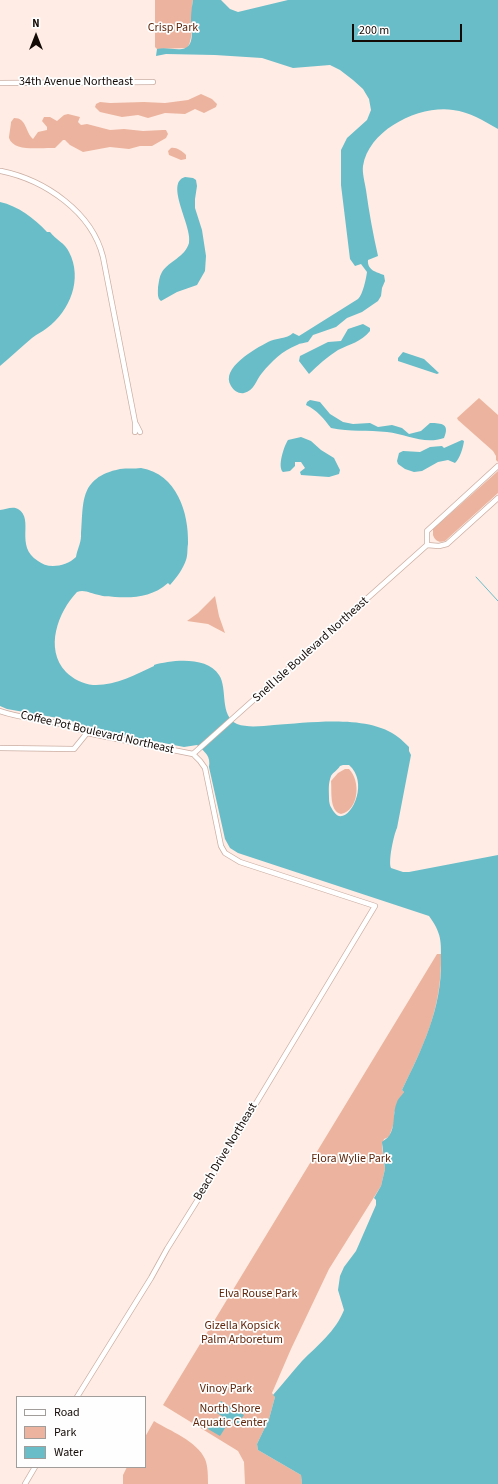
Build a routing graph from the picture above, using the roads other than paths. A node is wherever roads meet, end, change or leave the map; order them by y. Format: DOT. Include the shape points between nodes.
graph roads {
  1 [pos="153,82"];
  2 [pos="0,83"];
  3 [pos="2,171"];
  4 [pos="138,432"];
  5 [pos="498,466"];
  6 [pos="498,498"];
  7 [pos="428,545"];
  8 [pos="0,711"];
  9 [pos="87,733"];
  10 [pos="0,748"];
  11 [pos="193,754"];
  12 [pos="78,1396"];
  13 [pos="34,1468"];
  14 [pos="25,1484"];
  1 -- 2 [label="street, 34th Avenue Northeast"];
  3 -- 4 [label="street" via="43,186 84,219 95,235 100,247"];
  5 -- 7 [label="street" via="427,531"];
  6 -- 7 [label="street" via="447,544"];
  7 -- 11 [label="street, Snell Isle Boulevard Northeast"];
  8 -- 9 [label="street, Coffee Pot Boulevard Northeast" via="57,722"];
  9 -- 10 [label="street" via="74,749"];
  9 -- 11 [label="street, Coffee Pot Boulevard Northeast"];
  11 -- 12 [label="street, Beach Drive Northeast" via="204,768 221,846 225,853 240,862 375,906"];
  13 -- 14 [label="street"];
}
